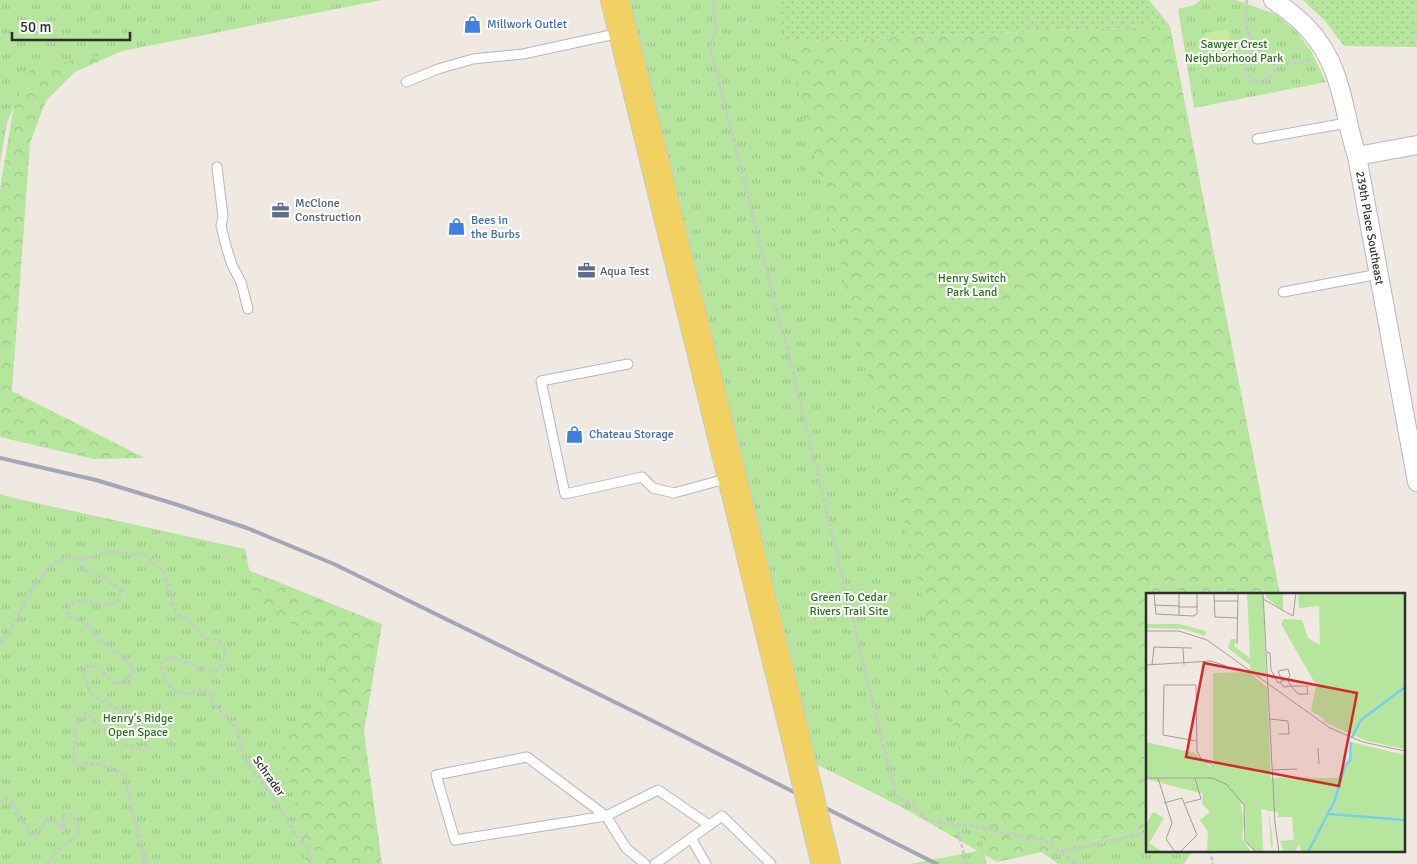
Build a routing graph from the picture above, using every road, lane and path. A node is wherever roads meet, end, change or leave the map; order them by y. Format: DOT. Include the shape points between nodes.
graph roads {
  1 [pos="615,0"];
  2 [pos="712,0"];
  3 [pos="1247,0"];
  4 [pos="1273,0"];
  5 [pos="622,32"];
  6 [pos="1251,39"];
  7 [pos="1231,45"];
  8 [pos="1262,52"];
  9 [pos="1326,53"];
  10 [pos="1273,60"];
  11 [pos="406,82"];
  12 [pos="1347,123"];
  13 [pos="1258,140"];
  14 [pos="1417,145"];
  15 [pos="1357,156"];
  16 [pos="217,167"];
  17 [pos="1379,274"];
  18 [pos="1283,292"];
  19 [pos="248,309"];
  20 [pos="628,364"];
  21 [pos="732,478"];
  22 [pos="1417,482"];
  23 [pos="80,560"];
  24 [pos="0,643"];
  25 [pos="0,803"];
  26 [pos="606,816"];
  27 [pos="709,825"];
  28 [pos="957,825"];
  29 [pos="1146,833"];
  30 [pos="691,838"];
  31 [pos="142,850"];
  32 [pos="823,852"];
  33 [pos="1060,852"];
  34 [pos="47,864"];
  35 [pos="144,864"];
  36 [pos="150,864"];
  37 [pos="312,864"];
  38 [pos="646,864"];
  39 [pos="655,864"];
  40 [pos="706,864"];
  41 [pos="771,864"];
  42 [pos="966,864"];
  43 [pos="1076,864"];
  1 -- 5 [label="main road"];
  2 -- 28 [label="path" via="716,32 710,47 799,394 896,797 912,804 926,820"];
  3 -- 6 [label="path" via="1244,16"];
  4 -- 9 [label="street, 239th Place Southeast" via="1306,25"];
  5 -- 11 [label="lane" via="523,54 473,59 438,68"];
  5 -- 21 [label="main road"];
  6 -- 7 [label="path"];
  6 -- 8 [label="path"];
  8 -- 10 [label="path"];
  8 -- 10 [label="path" via="1251,54 1245,64 1252,80 1263,82 1269,79 1275,69"];
  9 -- 10 [label="path" via="1299,63"];
  9 -- 12 [label="street, 239th Place Southeast" via="1340,89"];
  12 -- 13 [label="lane"];
  12 -- 15 [label="street, 239th Place Southeast"];
  14 -- 15 [label="street"];
  15 -- 17 [label="street, 239th Place Southeast"];
  16 -- 19 [label="lane" via="223,217 221,226"];
  17 -- 18 [label="lane"];
  17 -- 22 [label="street, 239th Place Southeast"];
  20 -- 21 [label="lane" via="541,381 565,494 642,477 653,488 674,494"];
  21 -- 32 [label="main road, bridge"];
  23 -- 24 [label="path" via="65,558 52,564 34,585"];
  23 -- 31 [label="path" via="86,570 105,578 122,591 116,603 100,604 86,599 74,601 69,606 68,615 85,622 134,670 126,683 114,683 98,667 89,666 83,675 92,695 131,716 148,747 144,751 118,742 85,713 76,726 74,762 106,766 124,774"];
  23 -- 37 [label="path, Schrader" via="112,551 145,555 164,572 176,614 189,620 204,638 222,643 226,650 225,659 219,669 209,672 175,658 161,663 166,684 173,690 192,694 202,690 210,694 213,703 228,716 236,727 243,753 252,770 308,848"];
  25 -- 34 [label="path" via="5,798 14,804 17,817 34,836 46,820 56,822 64,831 62,814 70,814 79,832"];
  26 -- 26 [label="lane" via="455,840 436,775 527,757"];
  26 -- 27 [label="lane" via="658,790"];
  26 -- 38 [label="lane" via="626,848"];
  27 -- 30 [label="lane"];
  27 -- 41 [label="lane" via="722,816"];
  28 -- 33 [label="path" via="1039,838"];
  28 -- 42 [label="path"];
  29 -- 33 [label="path"];
  30 -- 39 [label="lane"];
  30 -- 40 [label="lane"];
  31 -- 35 [label="path"];
  31 -- 36 [label="path"];
  33 -- 43 [label="path"];
}
